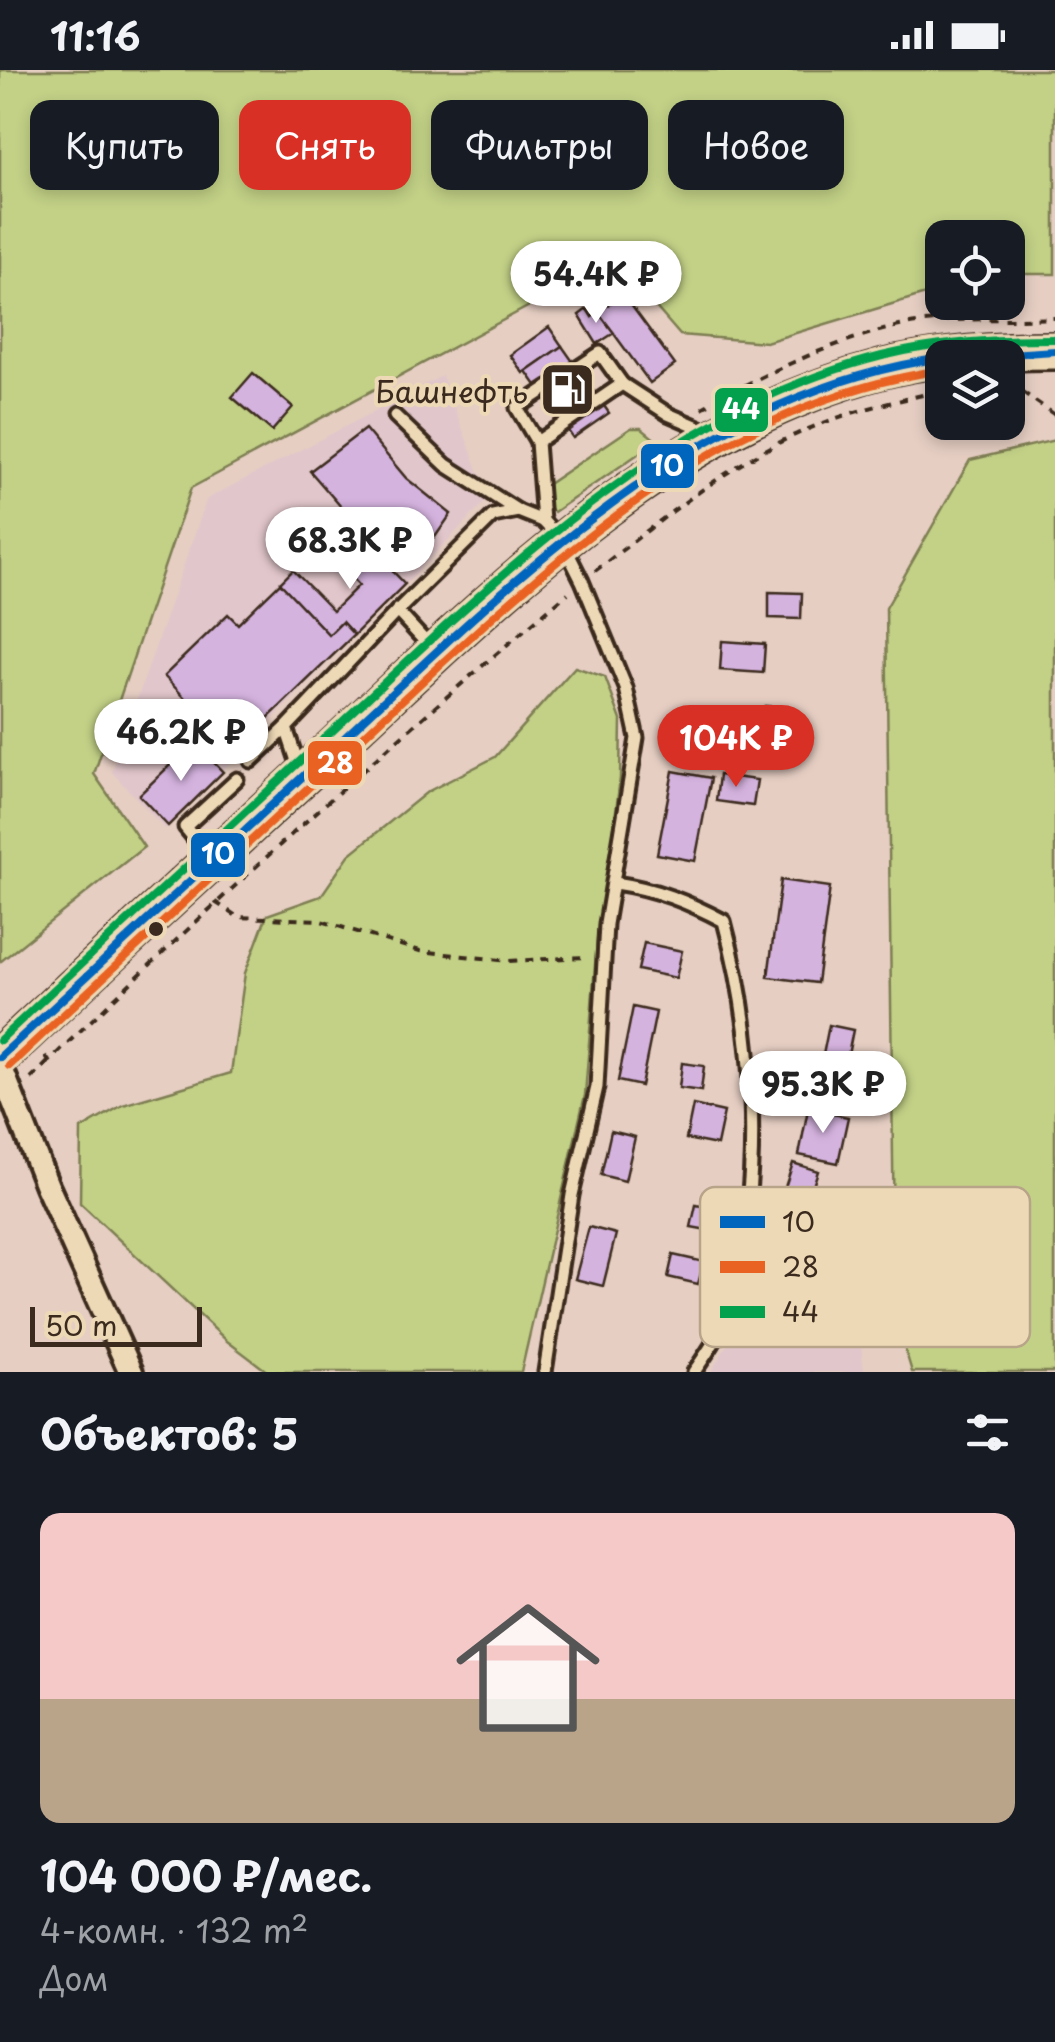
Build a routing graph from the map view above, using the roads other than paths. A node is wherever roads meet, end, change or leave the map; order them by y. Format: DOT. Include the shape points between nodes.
graph roads {
  1 [pos="1055,350"];
  2 [pos="622,384"];
  3 [pos="395,416"];
  4 [pos="718,435"];
  5 [pos="537,442"];
  6 [pos="518,511"];
  7 [pos="552,531"];
  8 [pos="396,611"];
  9 [pos="436,652"];
  10 [pos="286,728"];
  11 [pos="251,761"];
  12 [pos="302,777"];
  13 [pos="237,779"];
  14 [pos="212,861"];
  15 [pos="616,883"];
  16 [pos="0,1057"];
  17 [pos="0,1066"];
  18 [pos="751,1187"];
  19 [pos="710,1347"];
  20 [pos="131,1372"];
  21 [pos="546,1372"];
  22 [pos="694,1372"];
  1 -- 4 [label="main road" via="936,358 880,370"];
  2 -- 4 [label="lane"];
  2 -- 5 [label="lane"];
  2 -- 5 [label="lane" via="600,352 517,408"];
  3 -- 6 [label="lane" via="446,465"];
  4 -- 7 [label="main road"];
  5 -- 7 [label="lane"];
  6 -- 7 [label="lane"];
  6 -- 8 [label="lane" via="493,516"];
  7 -- 9 [label="main road"];
  7 -- 15 [label="lane" via="582,581 626,688 637,738"];
  8 -- 9 [label="lane"];
  8 -- 10 [label="lane"];
  9 -- 12 [label="main road"];
  10 -- 11 [label="lane"];
  10 -- 12 [label="lane"];
  12 -- 14 [label="main road"];
  13 -- 14 [label="lane" via="185,827"];
  14 -- 16 [label="main road"];
  15 -- 18 [label="lane" via="687,901 724,922 748,1068"];
  15 -- 21 [label="lane" via="606,924 597,1088 572,1195"];
  17 -- 20 [label="street"];
  19 -- 22 [label="lane"];
}
